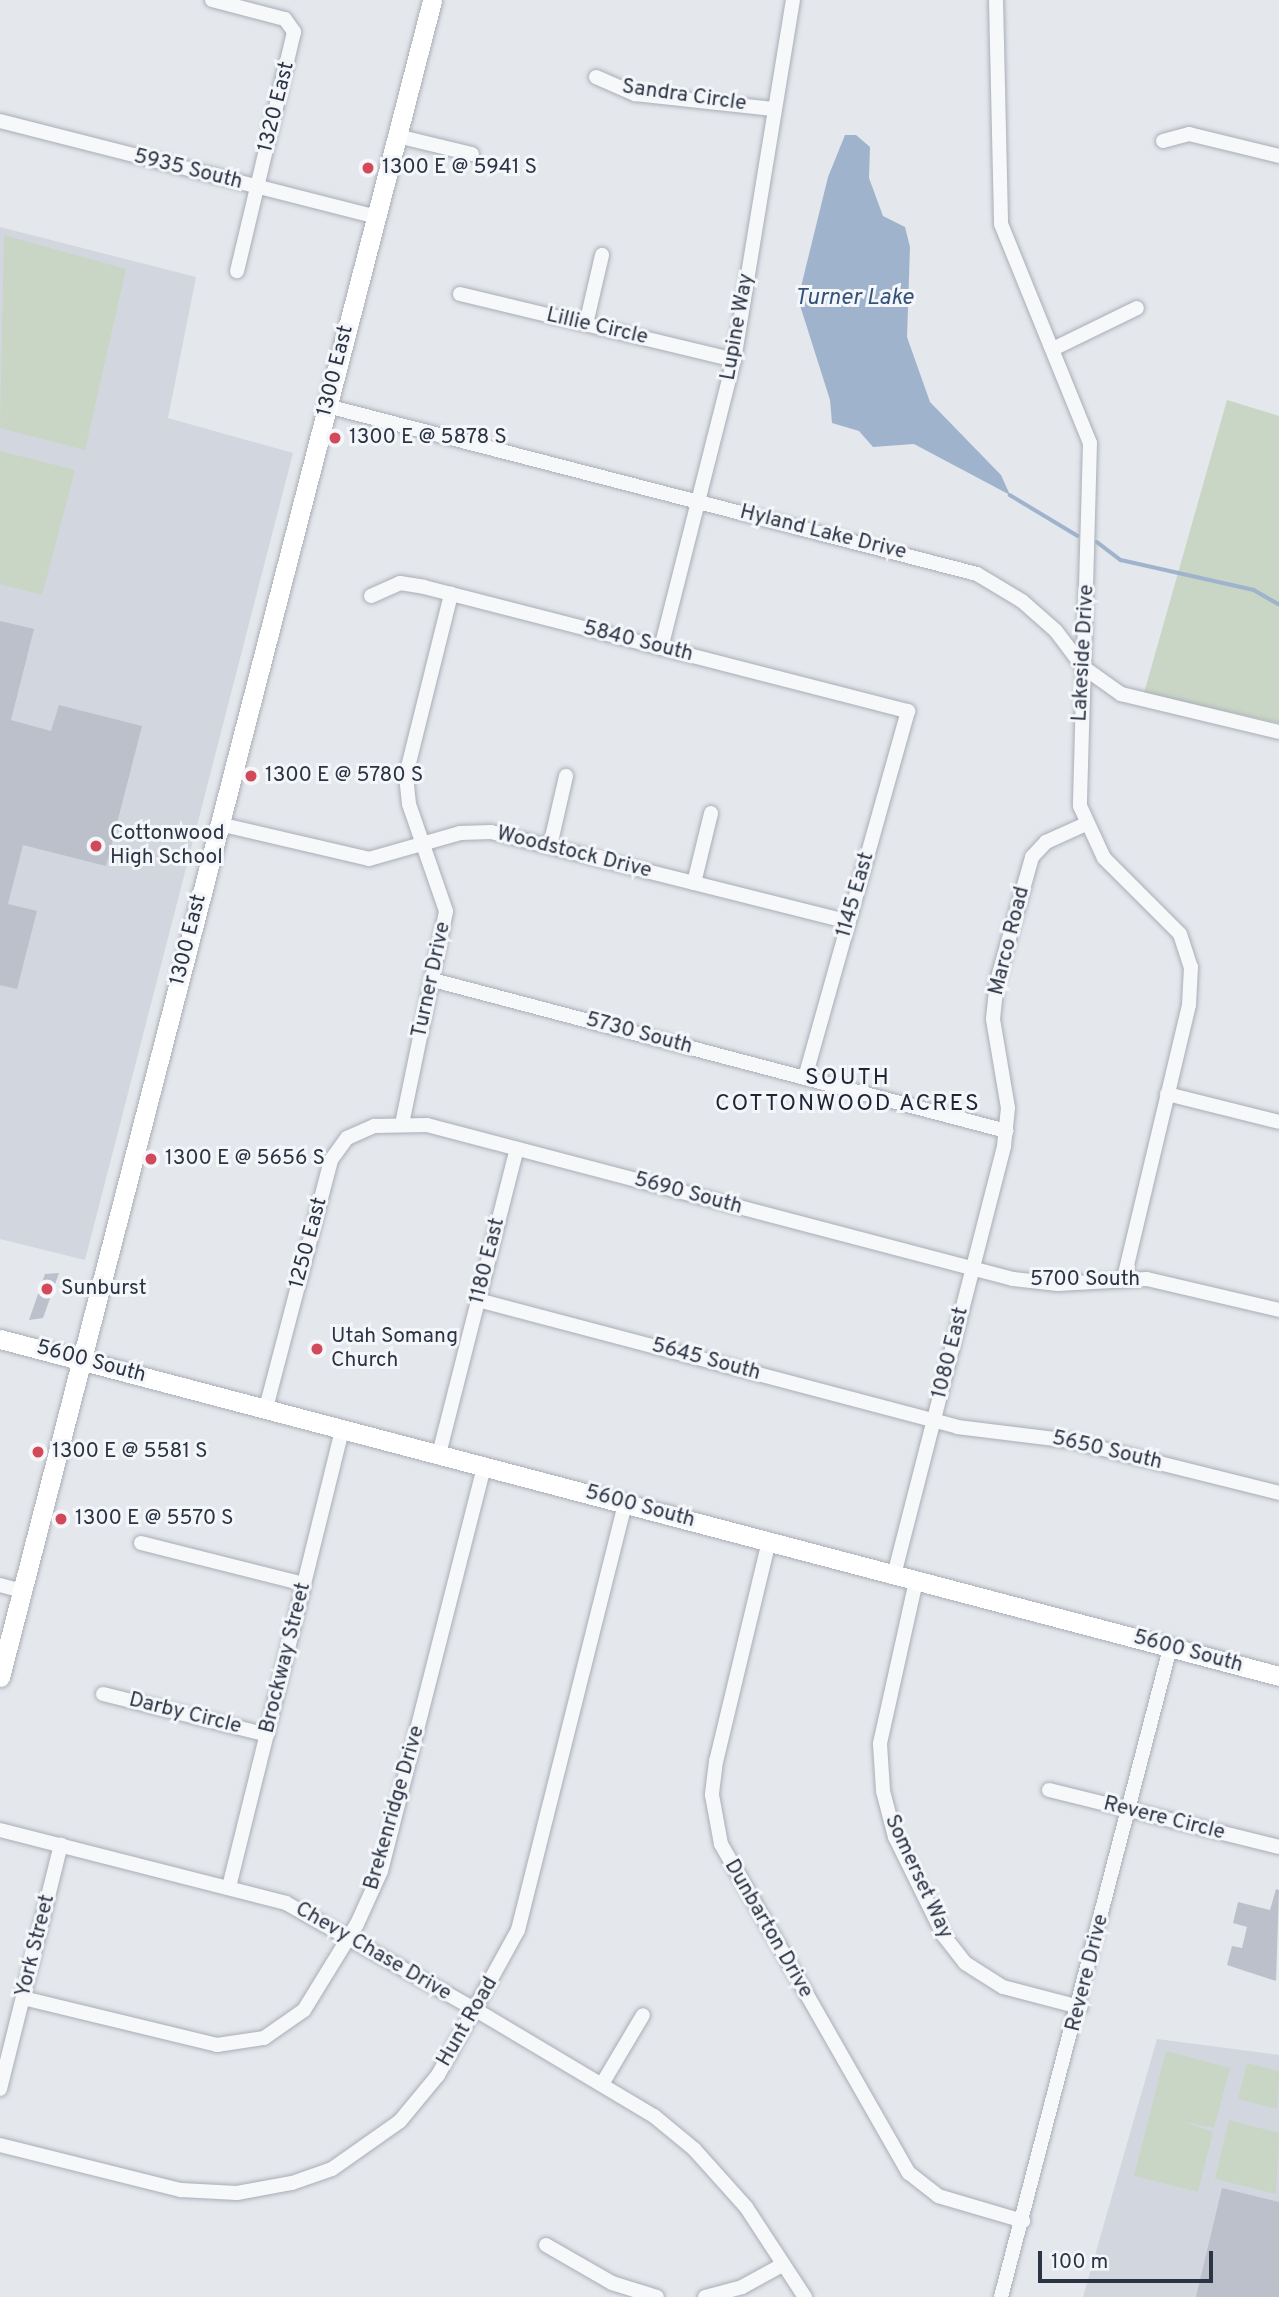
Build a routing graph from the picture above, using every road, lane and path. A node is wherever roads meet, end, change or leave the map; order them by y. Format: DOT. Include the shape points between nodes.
graph roads {
  1 [pos="212,0"];
  2 [pos="432,0"];
  3 [pos="793,0"];
  4 [pos="996,0"];
  5 [pos="596,77"];
  6 [pos="773,109"];
  7 [pos="0,121"];
  8 [pos="397,136"];
  9 [pos="1163,141"];
  10 [pos="472,154"];
  11 [pos="1279,156"];
  12 [pos="257,187"];
  13 [pos="376,217"];
  14 [pos="602,255"];
  15 [pos="237,271"];
  16 [pos="460,294"];
  17 [pos="1137,308"];
  18 [pos="586,324"];
  19 [pos="1055,348"];
  20 [pos="734,360"];
  21 [pos="327,406"];
  22 [pos="698,501"];
  23 [pos="451,594"];
  24 [pos="371,596"];
  25 [pos="661,648"];
  26 [pos="1083,667"];
  27 [pos="908,711"];
  28 [pos="1279,732"];
  29 [pos="566,776"];
  30 [pos="712,813"];
  31 [pos="219,824"];
  32 [pos="1086,824"];
  33 [pos="424,845"];
  34 [pos="550,846"];
  35 [pos="694,883"];
  36 [pos="848,922"];
  37 [pos="433,980"];
  38 [pos="805,1078"];
  39 [pos="1167,1094"];
  40 [pos="1279,1122"];
  41 [pos="402,1124"];
  42 [pos="1006,1131"];
  43 [pos="517,1149"];
  44 [pos="972,1269"];
  45 [pos="1124,1278"];
  46 [pos="478,1300"];
  47 [pos="1279,1310"];
  48 [pos="1,1343"];
  49 [pos="81,1359"];
  50 [pos="266,1408"];
  51 [pos="934,1420"];
  52 [pos="342,1429"];
  53 [pos="439,1454"];
  54 [pos="484,1466"];
  55 [pos="1279,1493"];
  56 [pos="625,1503"];
  57 [pos="769,1541"];
  58 [pos="141,1543"];
  59 [pos="894,1575"];
  60 [pos="916,1581"];
  61 [pos="304,1584"];
  62 [pos="0,1585"];
  63 [pos="22,1591"];
  64 [pos="1170,1648"];
  65 [pos="1279,1676"];
  66 [pos="0,1677"];
  67 [pos="103,1694"];
  68 [pos="267,1735"];
  69 [pos="1049,1790"];
  70 [pos="1128,1810"];
  71 [pos="0,1830"];
  72 [pos="61,1845"];
  73 [pos="1279,1847"];
  74 [pos="229,1887"];
  75 [pos="349,1937"];
  76 [pos="23,1998"];
  77 [pos="1080,2007"];
  78 [pos="476,2010"];
  79 [pos="643,2015"];
  80 [pos="602,2084"];
  81 [pos="0,2089"];
  82 [pos="0,2145"];
  83 [pos="1023,2221"];
  84 [pos="546,2245"];
  85 [pos="782,2265"];
  86 [pos="657,2297"];
  87 [pos="705,2297"];
  88 [pos="805,2297"];
  89 [pos="1001,2297"];
  1 -- 12 [label="street, 1320 East" via="293,25"];
  2 -- 8 [label="main road, 1300 East"];
  3 -- 6 [label="street, Lupine Way"];
  4 -- 19 [label="street, Lakeside Drive" via="1001,224 1022,286"];
  5 -- 6 [label="street, Sandra Circle" via="635,94"];
  6 -- 20 [label="street, Lupine Way"];
  7 -- 12 [label="street, 5935 South"];
  8 -- 10 [label="street"];
  8 -- 13 [label="main road, 1300 East"];
  9 -- 11 [label="street" via="1189,134"];
  12 -- 13 [label="street, 5935 South"];
  12 -- 15 [label="street, 1320 East"];
  13 -- 21 [label="main road, 1300 East"];
  14 -- 18 [label="street"];
  16 -- 18 [label="street, Lillie Circle"];
  17 -- 19 [label="street"];
  18 -- 20 [label="street, Lillie Circle"];
  19 -- 26 [label="street, Lakeside Drive" via="1090,443"];
  20 -- 22 [label="street, Lupine Way"];
  21 -- 22 [label="street, Hyland Lake Drive"];
  21 -- 31 [label="main road, 1300 East"];
  22 -- 25 [label="street, Lupine Way"];
  22 -- 26 [label="street, Hyland Lake Drive" via="977,574 1040,617"];
  23 -- 24 [label="street, 5840 South" via="400,583"];
  23 -- 25 [label="street, 5840 South"];
  23 -- 33 [label="street, Turner Drive" via="406,775"];
  25 -- 27 [label="street, 5840 South"];
  26 -- 28 [label="street, Hyland Lake Drive" via="1121,694"];
  26 -- 32 [label="street, Lakeside Drive" via="1078,782"];
  27 -- 36 [label="street, 1145 East"];
  29 -- 34 [label="street"];
  30 -- 35 [label="street"];
  31 -- 33 [label="street, Woodstock Drive" via="358,858"];
  31 -- 49 [label="main road, 1300 East"];
  32 -- 39 [label="street, Lakeside Drive" via="1122,880 1166,918 1187,950 1192,989"];
  32 -- 42 [label="street, Marco Road" via="1046,842 1032,857 997,981 993,1019 1006,1083"];
  33 -- 34 [label="street, Woodstock Drive" via="484,832"];
  33 -- 37 [label="street, Turner Drive" via="446,911"];
  34 -- 35 [label="street, Woodstock Drive"];
  35 -- 36 [label="street, Woodstock Drive"];
  36 -- 38 [label="street, 1145 East"];
  37 -- 38 [label="street, 5730 South"];
  37 -- 41 [label="street, Turner Drive"];
  38 -- 42 [label="street, 5730 South"];
  39 -- 40 [label="street"];
  39 -- 45 [label="street, Lakeside Drive"];
  41 -- 43 [label="street, 5690 South" via="427,1125"];
  41 -- 50 [label="street, 1250 East" via="361,1129 338,1147 331,1160"];
  42 -- 44 [label="street, 1080 East"];
  43 -- 44 [label="street, 5690 South"];
  43 -- 46 [label="street, 1180 East"];
  44 -- 45 [label="street, 5700 South" via="1038,1283"];
  44 -- 51 [label="street, 1080 East"];
  45 -- 47 [label="street, 5700 South" via="1167,1282"];
  46 -- 51 [label="street, 5645 South"];
  46 -- 53 [label="street, 1180 East"];
  48 -- 49 [label="main road, 5600 South"];
  49 -- 50 [label="main road, 5600 South"];
  49 -- 63 [label="main road, 1300 East"];
  50 -- 52 [label="main road, 5600 South"];
  51 -- 55 [label="street, 5650 South" via="975,1431 1071,1441"];
  51 -- 59 [label="street, 1080 East"];
  52 -- 53 [label="main road, 5600 South"];
  52 -- 61 [label="street, Brockway Street"];
  53 -- 54 [label="main road, 5600 South"];
  54 -- 56 [label="main road, 5600 South"];
  54 -- 75 [label="street, Brekenridge Drive" via="387,1852"];
  56 -- 57 [label="main road, 5600 South"];
  56 -- 78 [label="street, Hunt Road" via="521,1921"];
  57 -- 59 [label="main road, 5600 South"];
  57 -- 83 [label="street, Dunbarton Drive" via="714,1769 714,1811 721,1844 909,2173 938,2196"];
  58 -- 61 [label="street"];
  59 -- 60 [label="main road, 5600 South"];
  60 -- 64 [label="main road, 5600 South"];
  60 -- 77 [label="street, Somerset Way" via="880,1744 883,1791 895,1837 944,1936 965,1963 1003,1987"];
  61 -- 68 [label="street, Brockway Street"];
  62 -- 63 [label="street"];
  63 -- 66 [label="main road, 1300 East"];
  64 -- 65 [label="main road, 5600 South"];
  64 -- 70 [label="street, Revere Drive"];
  67 -- 68 [label="street, Darby Circle"];
  68 -- 74 [label="street, Brockway Street"];
  69 -- 70 [label="street, Revere Circle"];
  70 -- 73 [label="street, Revere Circle"];
  70 -- 77 [label="street, Revere Drive"];
  71 -- 72 [label="street, Chevy Chase Drive"];
  72 -- 74 [label="street, Chevy Chase Drive"];
  72 -- 76 [label="street, York Street"];
  74 -- 75 [label="street, Chevy Chase Drive" via="295,1906"];
  75 -- 76 [label="street, Brekenridge Drive" via="304,2010 275,2033 241,2044 205,2044"];
  75 -- 78 [label="street, Chevy Chase Drive"];
  76 -- 81 [label="street, York Street"];
  77 -- 83 [label="street, Revere Drive"];
  78 -- 80 [label="street, Chevy Chase Drive"];
  78 -- 82 [label="street, Hunt Road" via="438,2075 400,2121 351,2159 292,2183 237,2193 200,2192"];
  79 -- 80 [label="street"];
  80 -- 85 [label="street, Chevy Chase Drive" via="654,2116 713,2168"];
  83 -- 89 [label="street, Revere Drive"];
  84 -- 86 [label="street" via="612,2283"];
  85 -- 87 [label="street" via="742,2287"];
  85 -- 88 [label="street, Chevy Chase Drive"];
}
